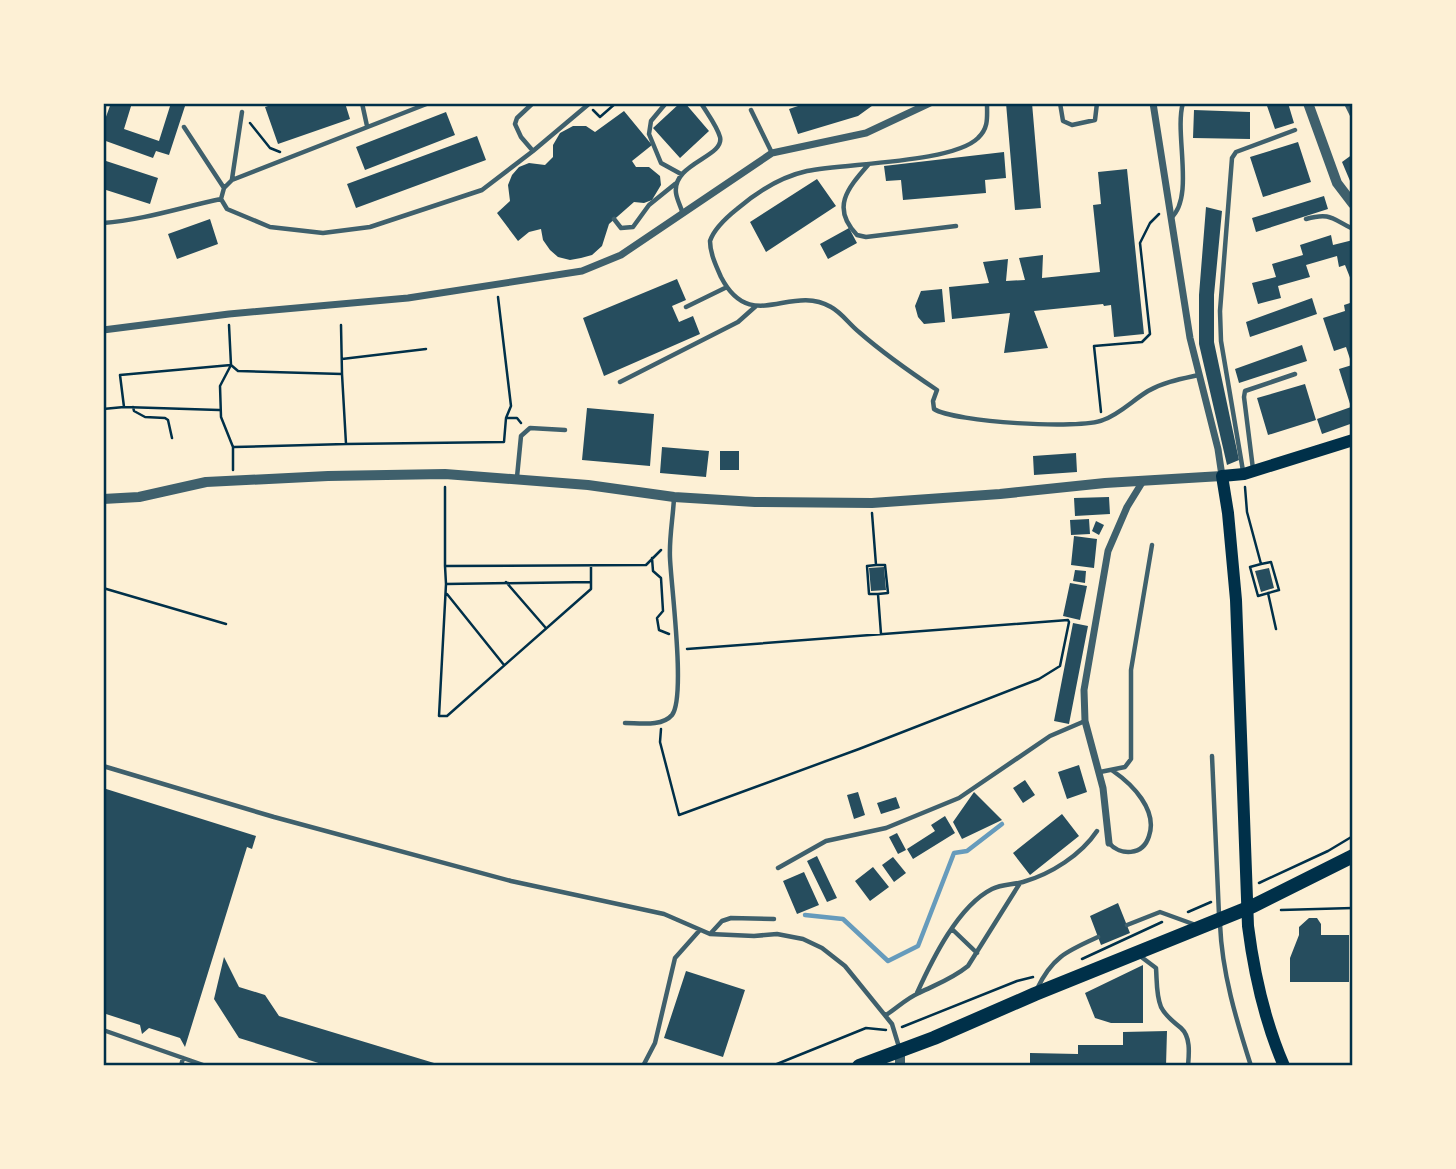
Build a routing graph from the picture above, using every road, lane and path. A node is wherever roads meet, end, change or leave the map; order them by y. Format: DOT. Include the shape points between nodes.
graph roads {
  1 [pos="362,103"];
  2 [pos="429,103"];
  3 [pos="533,103"];
  4 [pos="615,103"];
  5 [pos="666,103"];
  6 [pos="701,103"];
  7 [pos="930,103"];
  8 [pos="987,103"];
  9 [pos="1060,103"];
  10 [pos="1097,103"];
  11 [pos="1153,103"];
  12 [pos="1183,103"];
  13 [pos="1308,103"];
  14 [pos="1346,103"];
  15 [pos="589,104"];
  16 [pos="418,105"];
  17 [pos="751,110"];
  18 [pos="242,112"];
  19 [pos="1353,117"];
  20 [pos="184,127"];
  21 [pos="367,127"];
  22 [pos="1294,130"];
  23 [pos="533,151"];
  24 [pos="772,153"];
  25 [pos="868,165"];
  26 [pos="681,174"];
  27 [pos="232,180"];
  28 [pos="676,184"];
  29 [pos="224,188"];
  30 [pos="222,199"];
  31 [pos="1168,204"];
  32 [pos="1353,204"];
  33 [pos="683,214"];
  34 [pos="614,219"];
  35 [pos="1171,219"];
  36 [pos="1306,219"];
  37 [pos="103,223"];
  38 [pos="956,226"];
  39 [pos="1353,229"];
  40 [pos="727,287"];
  41 [pos="498,297"];
  42 [pos="756,306"];
  43 [pos="686,307"];
  44 [pos="229,314"];
  45 [pos="341,326"];
  46 [pos="103,330"];
  47 [pos="426,349"];
  48 [pos="342,359"];
  49 [pos="231,365"];
  50 [pos="342,374"];
  51 [pos="1295,374"];
  52 [pos="1199,375"];
  53 [pos="620,382"];
  54 [pos="124,407"];
  55 [pos="133,407"];
  56 [pos="103,409"];
  57 [pos="220,410"];
  58 [pos="506,418"];
  59 [pos="1102,421"];
  60 [pos="528,429"];
  61 [pos="565,430"];
  62 [pos="172,438"];
  63 [pos="1353,440"];
  64 [pos="346,444"];
  65 [pos="233,447"];
  66 [pos="1249,472"];
  67 [pos="444,474"];
  68 [pos="1222,476"];
  69 [pos="517,478"];
  70 [pos="233,481"];
  71 [pos="1143,481"];
  72 [pos="674,497"];
  73 [pos="103,499"];
  74 [pos="872,503"];
  75 [pos="671,540"];
  76 [pos="1152,545"];
  77 [pos="652,558"];
  78 [pos="1261,564"];
  79 [pos="876,565"];
  80 [pos="445,566"];
  81 [pos="591,566"];
  82 [pos="506,582"];
  83 [pos="591,582"];
  84 [pos="446,584"];
  85 [pos="103,588"];
  86 [pos="1268,593"];
  87 [pos="447,594"];
  88 [pos="878,594"];
  89 [pos="226,624"];
  90 [pos="546,628"];
  91 [pos="1276,629"];
  92 [pos="881,634"];
  93 [pos="676,636"];
  94 [pos="676,650"];
  95 [pos="504,665"];
  96 [pos="1085,721"];
  97 [pos="662,722"];
  98 [pos="625,723"];
  99 [pos="1212,756"];
  100 [pos="103,766"];
  101 [pos="1112,771"];
  102 [pos="1100,772"];
  103 [pos="1097,831"];
  104 [pos="1109,842"];
  105 [pos="1353,856"];
  106 [pos="778,868"];
  107 [pos="1021,883"];
  108 [pos="1353,908"];
  109 [pos="1281,910"];
  110 [pos="774,919"];
  111 [pos="1127,925"];
  112 [pos="1201,926"];
  113 [pos="953,930"];
  114 [pos="699,931"];
  115 [pos="710,934"];
  116 [pos="1098,937"];
  117 [pos="977,953"];
  118 [pos="1137,953"];
  119 [pos="917,993"];
  120 [pos="1035,994"];
  121 [pos="886,1015"];
  122 [pos="103,1030"];
  123 [pos="900,1050"];
  124 [pos="183,1058"];
  125 [pos="1280,1065"];
  126 [pos="181,1066"];
  127 [pos="206,1066"];
  128 [pos="643,1066"];
  129 [pos="859,1066"];
  130 [pos="900,1066"];
  131 [pos="1188,1066"];
  132 [pos="1251,1066"];
  1 -- 21 [label="lane"];
  2 -- 16 [label="lane"];
  3 -- 23 [label="lane" via="515,124"];
  4 -- 15 [label="path" via="600,117"];
  5 -- 26 [label="lane" via="651,121 649,134 661,163"];
  6 -- 26 [label="lane" via="720,143"];
  7 -- 24 [label="street" via="866,133"];
  8 -- 25 [label="lane" via="987,125 964,148"];
  9 -- 10 [label="lane" via="1063,121 1072,125 1095,120"];
  11 -- 31 [label="street"];
  12 -- 35 [label="lane" via="1182,197 1179,212"];
  13 -- 32 [label="street" via="1336,183"];
  14 -- 19 [label="lane"];
  15 -- 23 [label="lane"];
  16 -- 21 [label="lane"];
  17 -- 24 [label="lane"];
  18 -- 27 [label="lane"];
  20 -- 29 [label="lane"];
  21 -- 27 [label="lane"];
  22 -- 66 [label="lane" via="1236,152 1231,166 1221,341"];
  23 -- 30 [label="lane" via="482,190 369,227 323,233 270,227 236,215"];
  24 -- 33 [label="street"];
  25 -- 38 [label="lane" via="845,194 844,218 857,235"];
  25 -- 40 [label="lane" via="795,174 734,211 710,241"];
  26 -- 28 [label="lane"];
  27 -- 29 [label="lane"];
  28 -- 33 [label="lane"];
  28 -- 34 [label="lane" via="649,205 633,227 621,228"];
  29 -- 30 [label="lane"];
  30 -- 37 [label="lane" via="134,221"];
  31 -- 35 [label="street"];
  31 -- 59 [label="path" via="1150,223 1140,243 1150,334 1142,342 1094,346"];
  33 -- 44 [label="street" via="621,255 564,276 408,298"];
  35 -- 52 [label="street"];
  36 -- 39 [label="lane" via="1334,217"];
  40 -- 42 [label="lane"];
  40 -- 43 [label="lane"];
  41 -- 58 [label="path" via="511,406"];
  42 -- 53 [label="lane" via="738,323"];
  42 -- 59 [label="lane" via="805,300 826,304 937,390 934,409 942,413 1057,424"];
  44 -- 46 [label="street"];
  44 -- 49 [label="path"];
  45 -- 48 [label="path"];
  47 -- 48 [label="path"];
  48 -- 50 [label="path"];
  49 -- 50 [label="path" via="239,371"];
  49 -- 54 [label="path" via="120,375"];
  49 -- 57 [label="path" via="220,386"];
  50 -- 64 [label="path"];
  51 -- 66 [label="lane" via="1245,391"];
  52 -- 59 [label="lane" via="1162,384"];
  52 -- 68 [label="street"];
  54 -- 55 [label="path"];
  54 -- 56 [label="path"];
  55 -- 57 [label="path"];
  55 -- 62 [label="path" via="139,415 169,420"];
  57 -- 65 [label="path"];
  58 -- 60 [label="path" via="517,418"];
  58 -- 64 [label="path" via="504,442"];
  60 -- 61 [label="lane"];
  60 -- 69 [label="lane" via="521,436"];
  63 -- 66 [label="main road"];
  64 -- 65 [label="path"];
  65 -- 70 [label="path"];
  66 -- 68 [label="main road"];
  66 -- 78 [label="path" via="1247,512"];
  67 -- 69 [label="street"];
  67 -- 70 [label="street"];
  67 -- 80 [label="path"];
  68 -- 71 [label="street"];
  68 -- 125 [label="main road" via="1236,600 1248,926"];
  69 -- 72 [label="street"];
  70 -- 73 [label="street"];
  71 -- 74 [label="street"];
  71 -- 96 [label="street" via="1108,551 1086,678"];
  72 -- 74 [label="street"];
  72 -- 75 [label="lane"];
  74 -- 79 [label="path"];
  75 -- 77 [label="path"];
  75 -- 93 [label="lane"];
  76 -- 101 [label="lane" via="1131,670 1131,759 1125,767"];
  77 -- 81 [label="path" via="646,565"];
  77 -- 93 [label="path" via="653,570 661,578 659,630"];
  78 -- 86 [label="path" via="1271,562 1279,590"];
  78 -- 86 [label="path" via="1250,567 1258,596"];
  79 -- 88 [label="path" via="867,566 869,594"];
  79 -- 88 [label="path" via="886,565 888,593"];
  80 -- 81 [label="path"];
  80 -- 84 [label="path"];
  81 -- 83 [label="path"];
  82 -- 83 [label="path"];
  82 -- 84 [label="path"];
  82 -- 90 [label="path"];
  83 -- 90 [label="path" via="591,589"];
  84 -- 87 [label="path"];
  85 -- 89 [label="path"];
  86 -- 91 [label="path"];
  87 -- 95 [label="path"];
  87 -- 95 [label="path" via="439,716 447,716"];
  88 -- 92 [label="path"];
  90 -- 95 [label="path"];
  92 -- 94 [label="path"];
  92 -- 97 [label="path" via="1069,622 1060,666 1039,679 679,815 660,741"];
  93 -- 94 [label="lane"];
  94 -- 97 [label="lane" via="676,704 672,715"];
  96 -- 102 [label="street"];
  96 -- 106 [label="lane" via="1050,736 959,798 886,828 826,841"];
  97 -- 98 [label="lane"];
  99 -- 132 [label="lane" via="1223,961"];
  100 -- 114 [label="lane" via="511,881 664,914"];
  101 -- 102 [label="lane"];
  101 -- 104 [label="lane" via="1133,787 1151,827 1144,845 1129,853"];
  102 -- 104 [label="street"];
  103 -- 107 [label="lane" via="1062,864"];
  105 -- 112 [label="main road" via="1253,906"];
  107 -- 113 [label="lane" via="1000,886 979,897"];
  107 -- 117 [label="lane"];
  108 -- 109 [label="path"];
  110 -- 115 [label="lane" via="731,918"];
  111 -- 112 [label="lane" via="1160,912"];
  112 -- 118 [label="main road"];
  113 -- 117 [label="lane"];
  113 -- 119 [label="lane"];
  114 -- 115 [label="lane"];
  114 -- 128 [label="lane" via="675,958 656,1043"];
  115 -- 121 [label="lane" via="777,934 803,939 845,966"];
  116 -- 120 [label="lane" via="1053,961"];
  117 -- 119 [label="lane" via="956,976"];
  118 -- 120 [label="main road"];
  118 -- 131 [label="lane" via="1156,968 1158,1000 1185,1035"];
  119 -- 121 [label="lane"];
  120 -- 123 [label="main road"];
  121 -- 123 [label="lane" via="896,1029"];
  122 -- 124 [label="lane"];
  123 -- 129 [label="main road"];
  123 -- 130 [label="street"];
  124 -- 126 [label="lane"];
  124 -- 127 [label="lane"];
}
